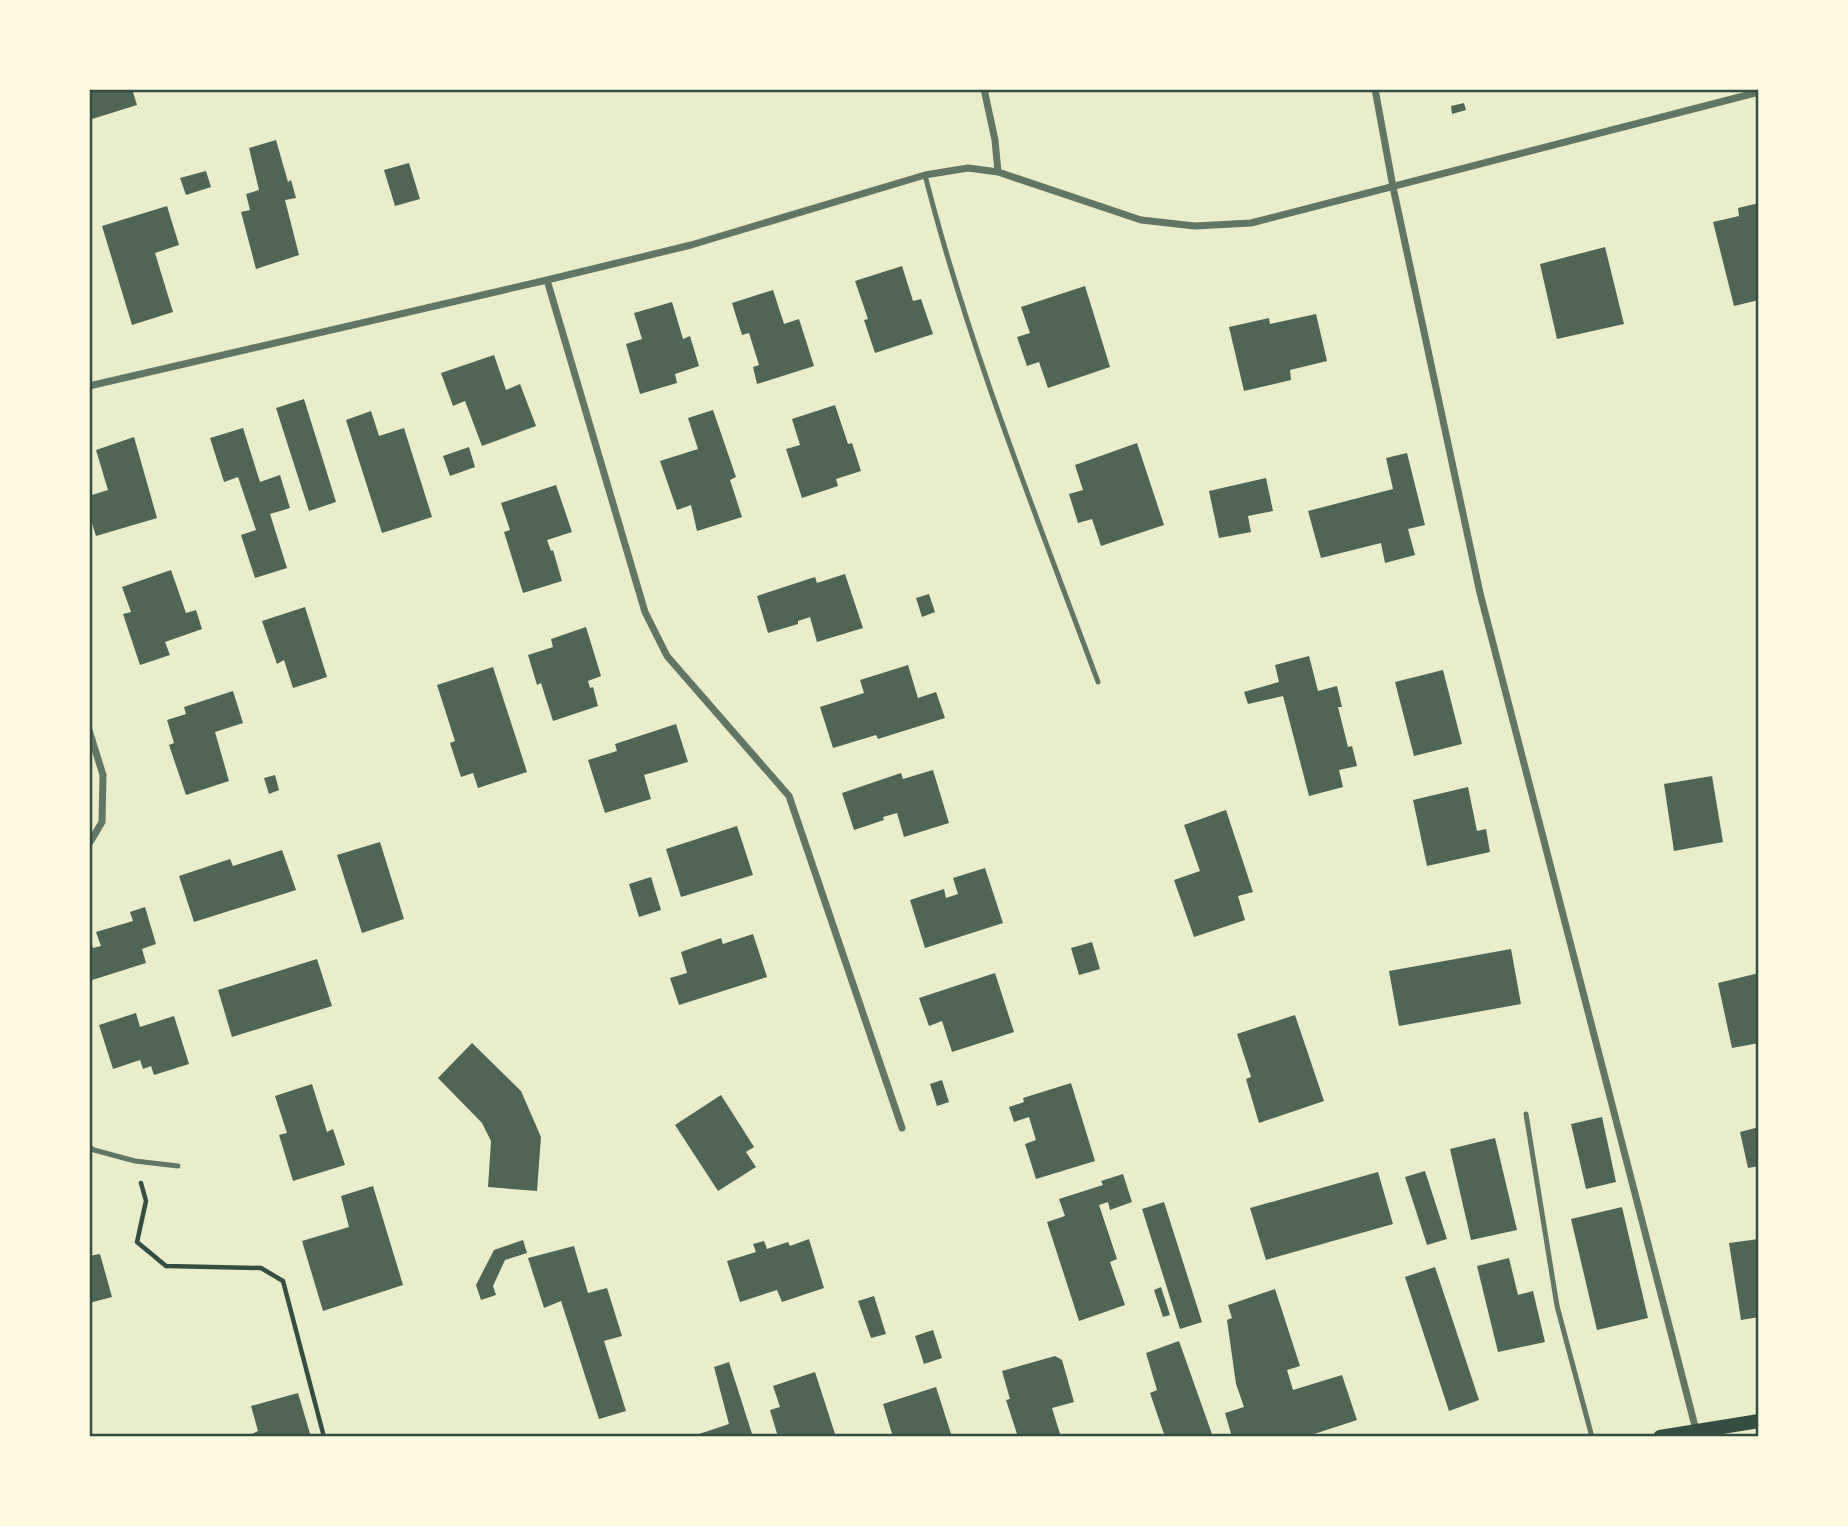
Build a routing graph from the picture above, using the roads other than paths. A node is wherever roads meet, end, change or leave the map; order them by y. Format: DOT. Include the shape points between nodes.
graph roads {
  1 [pos="984,89"];
  2 [pos="1375,89"];
  3 [pos="1727,89"];
  4 [pos="1759,92"];
  5 [pos="1728,99"];
  6 [pos="998,172"];
  7 [pos="926,174"];
  8 [pos="1393,187"];
  9 [pos="547,281"];
  10 [pos="89,386"];
  11 [pos="1098,682"];
  12 [pos="89,730"];
  13 [pos="89,844"];
  14 [pos="1525,1114"];
  15 [pos="902,1128"];
  16 [pos="89,1147"];
  17 [pos="178,1166"];
  18 [pos="1759,1422"];
  19 [pos="1696,1430"];
  20 [pos="1592,1437"];
  21 [pos="1660,1437"];
  1 -- 6 [label="street"];
  2 -- 8 [label="street"];
  3 -- 5 [label="street"];
  4 -- 5 [label="street"];
  5 -- 8 [label="street"];
  6 -- 7 [label="street" via="968,168"];
  6 -- 8 [label="street" via="1141,220 1195,226 1251,223"];
  7 -- 9 [label="street" via="691,245"];
  7 -- 11 [label="lane" via="1016,462"];
  8 -- 19 [label="street" via="1480,593"];
  9 -- 10 [label="street"];
  9 -- 15 [label="street" via="645,612 667,656 789,796"];
  12 -- 13 [label="street" via="103,775 102,822"];
  14 -- 20 [label="lane" via="1557,1306"];
  16 -- 17 [label="lane" via="135,1161"];
  18 -- 19 [label="main road"];
  19 -- 21 [label="main road"];
}
